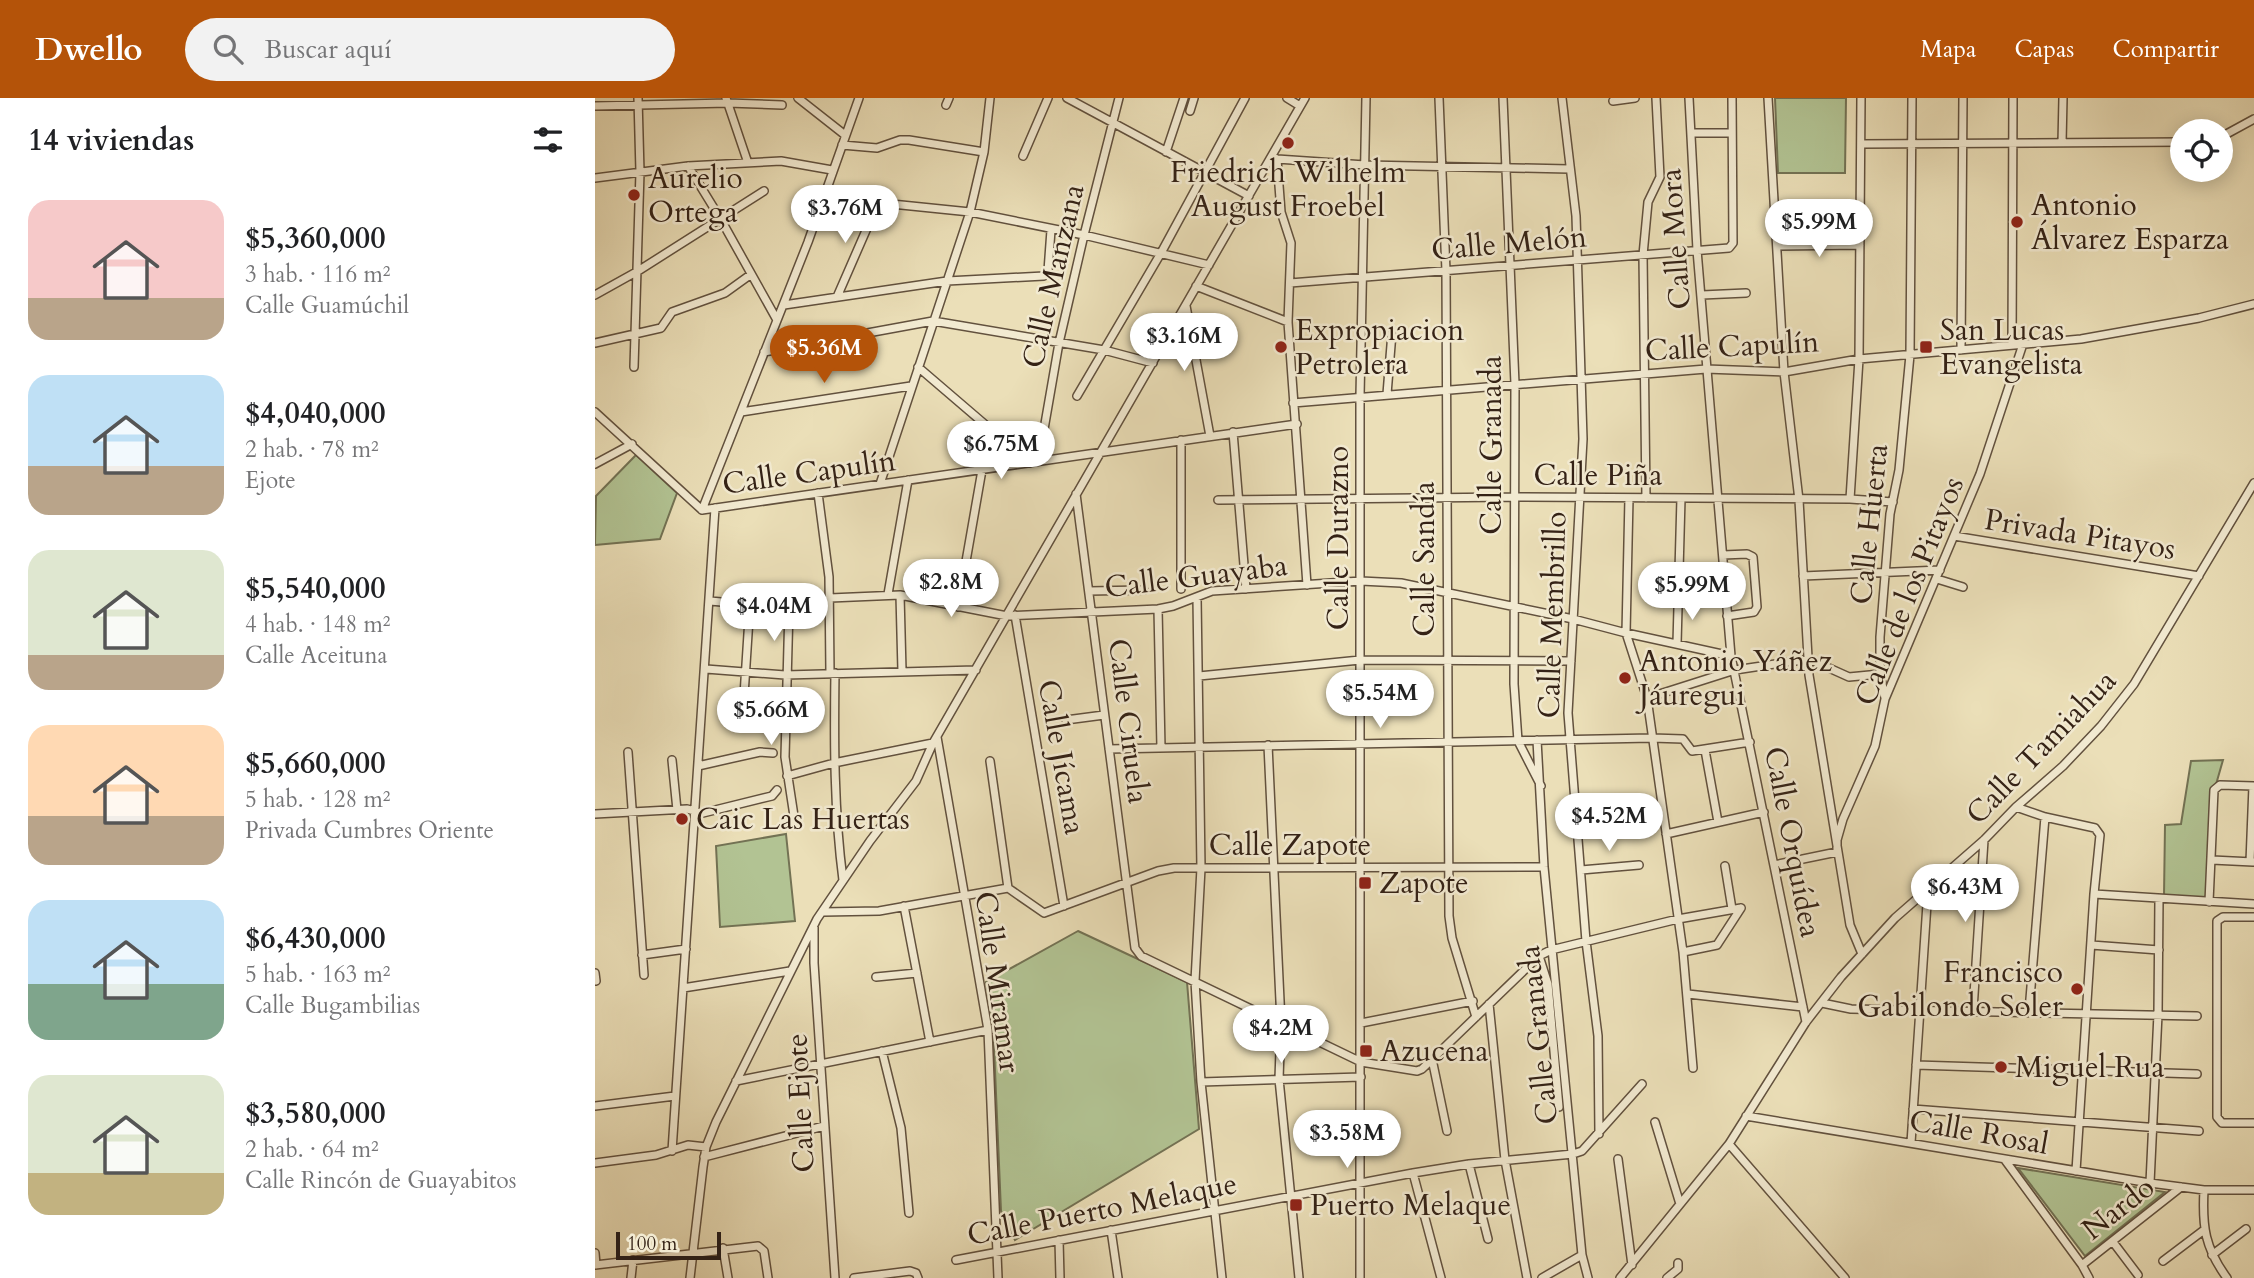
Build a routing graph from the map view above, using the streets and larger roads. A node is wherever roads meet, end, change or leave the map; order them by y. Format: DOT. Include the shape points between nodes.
graph roads {
  1 [pos="798,98"];
  2 [pos="859,98"];
  3 [pos="990,98"];
  4 [pos="1048,98"];
  5 [pos="1067,98"];
  6 [pos="1119,98"];
  7 [pos="1184,98"];
  8 [pos="1194,98"];
  9 [pos="1245,98"];
  10 [pos="1287,98"];
  11 [pos="1305,98"];
  12 [pos="1366,98"];
  13 [pos="1439,98"];
  14 [pos="1503,98"];
  15 [pos="1562,98"];
  16 [pos="1635,98"];
  17 [pos="1656,98"];
  18 [pos="1689,98"];
  19 [pos="1732,98"];
  20 [pos="1768,98"];
  21 [pos="1861,98"];
  22 [pos="1912,98"];
  23 [pos="1963,98"];
  24 [pos="2013,98"];
  25 [pos="2063,98"];
  26 [pos="727,100"];
  27 [pos="638,101"];
  28 [pos="1613,101"];
  29 [pos="782,105"];
  30 [pos="595,106"];
  31 [pos="1300,106"];
  32 [pos="1190,111"];
  33 [pos="2254,119"];
  34 [pos="1112,122"];
  35 [pos="2233,130"];
  36 [pos="1691,133"];
  37 [pos="1732,134"];
  38 [pos="845,135"];
  39 [pos="2170,142"];
  40 [pos="1912,143"];
  41 [pos="1962,143"];
  42 [pos="2013,143"];
  43 [pos="2062,143"];
  44 [pos="1861,144"];
  45 [pos="842,145"];
  46 [pos="984,152"];
  47 [pos="1166,152"];
  48 [pos="1023,156"];
  49 [pos="1275,157"];
  50 [pos="748,163"];
  51 [pos="1364,165"];
  52 [pos="688,166"];
  53 [pos="1440,166"];
  54 [pos="1507,167"];
  55 [pos="1569,169"];
  56 [pos="832,170"];
  57 [pos="640,172"];
  58 [pos="1205,173"];
  59 [pos="595,177"];
  60 [pos="764,191"];
  61 [pos="1249,196"];
  62 [pos="823,197"];
  63 [pos="878,203"];
  64 [pos="970,212"];
  65 [pos="720,218"];
  66 [pos="1051,230"];
  67 [pos="1084,235"];
  68 [pos="1860,245"];
  69 [pos="1777,246"];
  70 [pos="1697,250"];
  71 [pos="1161,253"];
  72 [pos="1643,254"];
  73 [pos="1578,260"];
  74 [pos="1209,265"];
  75 [pos="1511,265"];
  76 [pos="638,271"];
  77 [pos="1446,271"];
  78 [pos="750,275"];
  79 [pos="1363,277"];
  80 [pos="947,281"];
  81 [pos="1290,283"];
  82 [pos="1196,286"];
  83 [pos="1746,293"];
  84 [pos="595,295"];
  85 [pos="1702,295"];
  86 [pos="838,297"];
  87 [pos="2254,304"];
  88 [pos="784,305"];
  89 [pos="1185,305"];
  90 [pos="777,320"];
  91 [pos="933,321"];
  92 [pos="1288,322"];
  93 [pos="1392,333"];
  94 [pos="634,334"];
  95 [pos="595,343"];
  96 [pos="1059,343"];
  97 [pos="2023,344"];
  98 [pos="2012,345"];
  99 [pos="1104,350"];
  100 [pos="1961,350"];
  101 [pos="764,352"];
  102 [pos="1910,355"];
  103 [pos="1859,359"];
  104 [pos="1153,363"];
  105 [pos="634,367"];
  106 [pos="918,368"];
  107 [pos="1706,369"];
  108 [pos="1784,372"];
  109 [pos="1644,373"];
  110 [pos="1581,378"];
  111 [pos="1515,384"];
  112 [pos="911,386"];
  113 [pos="1447,390"];
  114 [pos="1387,394"];
  115 [pos="1077,396"];
  116 [pos="1360,396"];
  117 [pos="1293,403"];
  118 [pos="595,412"];
  119 [pos="741,412"];
  120 [pos="1297,424"];
  121 [pos="1233,432"];
  122 [pos="1210,436"];
  123 [pos="1181,440"];
  124 [pos="632,444"];
  125 [pos="1100,452"];
  126 [pos="1030,463"];
  127 [pos="595,464"];
  128 [pos="982,470"];
  129 [pos="908,480"];
  130 [pos="2254,483"];
  131 [pos="880,484"];
  132 [pos="818,494"];
  133 [pos="1076,494"];
  134 [pos="1447,497"];
  135 [pos="1514,497"];
  136 [pos="1302,498"];
  137 [pos="1361,498"];
  138 [pos="1579,498"];
  139 [pos="1629,498"];
  140 [pos="1646,498"];
  141 [pos="1218,499"];
  142 [pos="1240,499"];
  143 [pos="1681,499"];
  144 [pos="1717,499"];
  145 [pos="1850,499"];
  146 [pos="1798,500"];
  147 [pos="1892,502"];
  148 [pos="715,508"];
  149 [pos="702,510"];
  150 [pos="1954,536"];
  151 [pos="1723,555"];
  152 [pos="1940,570"];
  153 [pos="1885,573"];
  154 [pos="1803,576"];
  155 [pos="2199,576"];
  156 [pos="1937,579"];
  157 [pos="1361,581"];
  158 [pos="1307,585"];
  159 [pos="1963,587"];
  160 [pos="1181,589"];
  161 [pos="1246,589"];
  162 [pos="1145,590"];
  163 [pos="1089,591"];
  164 [pos="1448,592"];
  165 [pos="888,594"];
  166 [pos="900,595"];
  167 [pos="830,598"];
  168 [pos="1197,598"];
  169 [pos="710,601"];
  170 [pos="750,603"];
  171 [pos="1514,606"];
  172 [pos="958,607"];
  173 [pos="1158,609"];
  174 [pos="1092,612"];
  175 [pos="1011,616"];
  176 [pos="1727,616"];
  177 [pos="1573,619"];
  178 [pos="1626,633"];
  179 [pos="1677,644"];
  180 [pos="1731,656"];
  181 [pos="1447,659"];
  182 [pos="1809,659"];
  183 [pos="1360,660"];
  184 [pos="1514,660"];
  185 [pos="1571,661"];
  186 [pos="706,669"];
  187 [pos="976,670"];
  188 [pos="1735,670"];
  189 [pos="902,671"];
  190 [pos="745,672"];
  191 [pos="832,673"];
  192 [pos="1880,674"];
  193 [pos="785,675"];
  194 [pos="1199,676"];
  195 [pos="1647,698"];
  196 [pos="1885,699"];
  197 [pos="1104,715"];
  198 [pos="1066,720"];
  199 [pos="742,726"];
  200 [pos="1652,738"];
  201 [pos="935,740"];
  202 [pos="1537,740"];
  203 [pos="1570,740"];
  204 [pos="1518,741"];
  205 [pos="1448,742"];
  206 [pos="1749,742"];
  207 [pos="1360,744"];
  208 [pos="1268,745"];
  209 [pos="1199,747"];
  210 [pos="1161,748"];
  211 [pos="1109,749"];
  212 [pos="1705,750"];
  213 [pos="628,752"];
  214 [pos="773,753"];
  215 [pos="672,760"];
  216 [pos="990,761"];
  217 [pos="834,764"];
  218 [pos="698,766"];
  219 [pos="787,776"];
  220 [pos="1541,786"];
  221 [pos="2253,786"];
  222 [pos="777,790"];
  223 [pos="2016,807"];
  224 [pos="677,810"];
  225 [pos="632,812"];
  226 [pos="695,812"];
  227 [pos="1764,812"];
  228 [pos="595,814"];
  229 [pos="794,816"];
  230 [pos="2045,817"];
  231 [pos="1718,822"];
  232 [pos="1666,834"];
  233 [pos="1984,840"];
  234 [pos="1837,852"];
  235 [pos="2212,860"];
  236 [pos="2252,862"];
  237 [pos="1639,864"];
  238 [pos="1774,865"];
  239 [pos="1725,866"];
  240 [pos="1361,867"];
  241 [pos="1449,867"];
  242 [pos="1544,867"];
  243 [pos="1201,868"];
  244 [pos="1273,869"];
  245 [pos="1581,870"];
  246 [pos="843,880"];
  247 [pos="1127,883"];
  248 [pos="1008,888"];
  249 [pos="1928,889"];
  250 [pos="2094,894"];
  251 [pos="964,896"];
  252 [pos="2159,900"];
  253 [pos="2209,902"];
  254 [pos="2254,904"];
  255 [pos="904,906"];
  256 [pos="1065,906"];
  257 [pos="1732,909"];
  258 [pos="823,912"];
  259 [pos="2254,917"];
  260 [pos="1678,919"];
  261 [pos="814,926"];
  262 [pos="1586,941"];
  263 [pos="2091,945"];
  264 [pos="685,949"];
  265 [pos="1551,950"];
  266 [pos="2158,950"];
  267 [pos="1683,951"];
  268 [pos="1862,954"];
  269 [pos="642,955"];
  270 [pos="1539,956"];
  271 [pos="790,971"];
  272 [pos="595,972"];
  273 [pos="917,973"];
  274 [pos="644,975"];
  275 [pos="876,977"];
  276 [pos="596,981"];
  277 [pos="1195,981"];
  278 [pos="683,988"];
  279 [pos="1688,994"];
  280 [pos="1473,1001"];
  281 [pos="1822,1003"];
  282 [pos="1489,1004"];
  283 [pos="1803,1007"];
  284 [pos="1920,1009"];
  285 [pos="1973,1010"];
  286 [pos="2029,1011"];
  287 [pos="2086,1012"];
  288 [pos="2158,1014"];
  289 [pos="2196,1016"];
  290 [pos="1476,1017"];
  291 [pos="1281,1022"];
  292 [pos="1806,1022"];
  293 [pos="1361,1023"];
  294 [pos="988,1030"];
  295 [pos="930,1042"];
  296 [pos="882,1051"];
  297 [pos="1431,1059"];
  298 [pos="1361,1062"];
  299 [pos="820,1064"];
  300 [pos="1916,1065"];
  301 [pos="1693,1068"];
  302 [pos="2083,1071"];
  303 [pos="2155,1073"];
  304 [pos="2197,1074"];
  305 [pos="1361,1077"];
  306 [pos="1279,1079"];
  307 [pos="736,1081"];
  308 [pos="1201,1082"];
  309 [pos="1642,1084"];
  310 [pos="675,1096"];
  311 [pos="595,1106"];
  312 [pos="1559,1107"];
  313 [pos="1913,1109"];
  314 [pos="1746,1116"];
  315 [pos="1655,1122"];
  316 [pos="2079,1122"];
  317 [pos="2254,1124"];
  318 [pos="824,1126"];
  319 [pos="2153,1128"];
  320 [pos="1447,1131"];
  321 [pos="2199,1131"];
  322 [pos="1599,1134"];
  323 [pos="1911,1143"];
  324 [pos="1728,1144"];
  325 [pos="706,1147"];
  326 [pos="672,1151"];
  327 [pos="1573,1154"];
  328 [pos="704,1157"];
  329 [pos="1618,1159"];
  330 [pos="2004,1159"];
  331 [pos="1505,1160"];
  332 [pos="595,1163"];
  333 [pos="1469,1164"];
  334 [pos="2076,1171"];
  335 [pos="1413,1173"];
  336 [pos="1361,1184"];
  337 [pos="2150,1184"];
  338 [pos="2182,1187"];
  339 [pos="2254,1189"];
  340 [pos="2204,1190"];
  341 [pos="1290,1197"];
  342 [pos="1680,1205"];
  343 [pos="1214,1211"];
  344 [pos="909,1213"];
  345 [pos="2246,1229"];
  346 [pos="1111,1230"];
  347 [pos="2204,1230"];
  348 [pos="1488,1239"];
  349 [pos="1059,1240"];
  350 [pos="2113,1242"];
  351 [pos="723,1248"];
  352 [pos="693,1252"];
  353 [pos="997,1252"];
  354 [pos="595,1253"];
  355 [pos="1582,1255"];
  356 [pos="2212,1255"];
  357 [pos="633,1260"];
  358 [pos="956,1260"];
  359 [pos="2163,1261"];
  360 [pos="596,1265"];
  361 [pos="1632,1265"];
  362 [pos="2082,1265"];
  363 [pos="1678,1271"];
  364 [pos="917,1275"];
  365 [pos="2138,1275"];
  366 [pos="2222,1276"];
  367 [pos="871,1277"];
  368 [pos="631,1278"];
  369 [pos="690,1278"];
  370 [pos="728,1278"];
  371 [pos="768,1278"];
  372 [pos="835,1278"];
  373 [pos="854,1278"];
  374 [pos="998,1278"];
  375 [pos="1060,1278"];
  376 [pos="1118,1278"];
  377 [pos="1222,1278"];
  378 [pos="1299,1278"];
  379 [pos="1360,1278"];
  380 [pos="1441,1278"];
  381 [pos="1527,1278"];
  382 [pos="1542,1278"];
  383 [pos="1588,1278"];
  384 [pos="1620,1278"];
  385 [pos="1667,1278"];
  386 [pos="1845,1278"];
  387 [pos="2089,1278"];
  1 -- 38 [label="street"];
  2 -- 38 [label="street"];
  3 -- 46 [label="street"];
  4 -- 48 [label="street"];
  5 -- 34 [label="street"];
  6 -- 34 [label="street, Calle Manzana"];
  7 -- 47 [label="street"];
  8 -- 32 [label="street"];
  9 -- 58 [label="street"];
  10 -- 31 [label="street"];
  11 -- 31 [label="street"];
  12 -- 51 [label="street, Calle Durazno"];
  13 -- 53 [label="street, Calle Sandía"];
  14 -- 54 [label="street, Calle Granada"];
  15 -- 55 [label="street, Calle Membrillo"];
  16 -- 28 [label="street"];
  17 -- 72 [label="street" via="1660,177 1648,202"];
  18 -- 36 [label="street, Calle Mora"];
  19 -- 37 [label="street"];
  20 -- 69 [label="street"];
  21 -- 44 [label="street"];
  22 -- 40 [label="street, Calle Huerta"];
  23 -- 41 [label="street"];
  24 -- 42 [label="street"];
  25 -- 43 [label="street"];
  26 -- 27 [label="street"];
  26 -- 29 [label="street"];
  26 -- 50 [label="street"];
  27 -- 30 [label="street"];
  27 -- 57 [label="street"];
  31 -- 49 [label="street"];
  33 -- 35 [label="street"];
  34 -- 47 [label="street"];
  34 -- 67 [label="street, Calle Manzana"];
  36 -- 37 [label="street"];
  36 -- 70 [label="street, Calle Mora"];
  37 -- 70 [label="street, Calle Melón" via="1731,247"];
  38 -- 45 [label="street"];
  39 -- 43 [label="street"];
  40 -- 41 [label="street"];
  40 -- 44 [label="street"];
  40 -- 102 [label="street, Calle Huerta"];
  41 -- 42 [label="street"];
  41 -- 100 [label="street"];
  42 -- 43 [label="street"];
  42 -- 98 [label="street"];
  44 -- 68 [label="street"];
  45 -- 46 [label="street" via="877,148 909,140"];
  45 -- 56 [label="street"];
  46 -- 64 [label="street"];
  47 -- 58 [label="street"];
  49 -- 51 [label="street"];
  49 -- 61 [label="street"];
  49 -- 81 [label="street" via="1281,212 1291,243"];
  50 -- 52 [label="street"];
  50 -- 56 [label="street" via="781,161"];
  51 -- 53 [label="street"];
  51 -- 79 [label="street, Calle Durazno"];
  52 -- 57 [label="street"];
  52 -- 65 [label="street"];
  53 -- 54 [label="street"];
  53 -- 77 [label="street, Calle Sandía"];
  54 -- 55 [label="street"];
  54 -- 75 [label="street, Calle Granada"];
  55 -- 73 [label="street, Calle Membrillo"];
  56 -- 62 [label="street"];
  57 -- 59 [label="street"];
  57 -- 76 [label="street"];
  58 -- 61 [label="street"];
  58 -- 71 [label="street"];
  60 -- 65 [label="street"];
  61 -- 74 [label="street"];
  62 -- 63 [label="street"];
  62 -- 88 [label="street"];
  63 -- 64 [label="street"];
  63 -- 86 [label="street"];
  64 -- 66 [label="street"];
  64 -- 80 [label="street"];
  65 -- 76 [label="street"];
  65 -- 78 [label="street"];
  66 -- 67 [label="street"];
  66 -- 80 [label="street" via="1047,275"];
  67 -- 71 [label="street"];
  67 -- 96 [label="street, Calle Manzana"];
  68 -- 69 [label="street"];
  68 -- 103 [label="street"];
  69 -- 108 [label="street"];
  70 -- 72 [label="street, Calle Melón"];
  70 -- 85 [label="street, Calle Mora"];
  71 -- 74 [label="street"];
  71 -- 99 [label="street"];
  72 -- 73 [label="street, Calle Melón"];
  72 -- 109 [label="street"];
  73 -- 75 [label="street, Calle Melón"];
  73 -- 110 [label="street, Calle Membrillo"];
  74 -- 82 [label="street"];
  75 -- 77 [label="street, Calle Melón"];
  75 -- 111 [label="street, Calle Granada"];
  76 -- 84 [label="street"];
  76 -- 94 [label="street"];
  77 -- 79 [label="street, Calle Melón"];
  77 -- 113 [label="street, Calle Sandía"];
  78 -- 90 [label="street"];
  78 -- 94 [label="street" via="725,293 672,312 661,328"];
  79 -- 81 [label="street, Calle Melón"];
  79 -- 116 [label="street, Calle Durazno"];
  80 -- 86 [label="street"];
  80 -- 91 [label="street"];
  81 -- 92 [label="street"];
  82 -- 89 [label="street"];
  82 -- 92 [label="street"];
  83 -- 85 [label="street"];
  85 -- 107 [label="street, Calle Mora"];
  86 -- 88 [label="street"];
  87 -- 97 [label="street, Calle Capulín" via="2081,339"];
  88 -- 90 [label="street"];
  89 -- 104 [label="street"];
  89 -- 122 [label="street"];
  90 -- 101 [label="street"];
  91 -- 96 [label="street"];
  91 -- 101 [label="street"];
  91 -- 106 [label="street"];
  92 -- 117 [label="street"];
  93 -- 114 [label="street"];
  94 -- 95 [label="street"];
  94 -- 105 [label="street"];
  96 -- 99 [label="street"];
  96 -- 126 [label="street, Calle Manzana" via="1043,435"];
  97 -- 98 [label="street, Calle Capulín"];
  97 -- 150 [label="street, Calle de los Pitayos"];
  98 -- 100 [label="street, Calle Capulín"];
  99 -- 104 [label="street"];
  99 -- 115 [label="street"];
  100 -- 102 [label="street, Calle Capulín"];
  101 -- 119 [label="street"];
  102 -- 103 [label="street, Calle Capulín"];
  102 -- 147 [label="street, Calle Huerta"];
  103 -- 108 [label="street, Calle Capulín"];
  103 -- 145 [label="street"];
  104 -- 125 [label="street"];
  106 -- 112 [label="street"];
  106 -- 126 [label="street"];
  107 -- 108 [label="street, Calle Capulín"];
  107 -- 109 [label="street, Calle Capulín"];
  107 -- 144 [label="street, Calle Mora"];
  108 -- 146 [label="street"];
  109 -- 110 [label="street, Calle Capulín"];
  109 -- 140 [label="street"];
  110 -- 111 [label="street, Calle Capulín"];
  110 -- 138 [label="street, Calle Membrillo"];
  111 -- 113 [label="street, Calle Capulín"];
  111 -- 135 [label="street, Calle Granada"];
  112 -- 119 [label="street"];
  112 -- 131 [label="street"];
  113 -- 114 [label="street, Calle Capulín"];
  113 -- 134 [label="street, Calle Sandía"];
  114 -- 116 [label="street, Calle Capulín"];
  116 -- 117 [label="street, Calle Capulín"];
  116 -- 137 [label="street, Calle Durazno"];
  117 -- 120 [label="street"];
  118 -- 124 [label="street"];
  119 -- 149 [label="street"];
  120 -- 121 [label="street, Calle Capulín"];
  120 -- 136 [label="street"];
  121 -- 122 [label="street, Calle Capulín"];
  121 -- 142 [label="street"];
  122 -- 123 [label="street, Calle Capulín"];
  123 -- 125 [label="street, Calle Capulín"];
  123 -- 160 [label="street"];
  124 -- 127 [label="street"];
  124 -- 149 [label="street"];
  125 -- 126 [label="street, Calle Capulín"];
  125 -- 133 [label="street"];
  126 -- 128 [label="street, Calle Capulín"];
  128 -- 129 [label="street, Calle Capulín"];
  128 -- 172 [label="street"];
  129 -- 131 [label="street, Calle Capulín"];
  129 -- 165 [label="street"];
  130 -- 155 [label="street, Calle Tamiahua"];
  131 -- 132 [label="street, Calle Capulín"];
  132 -- 148 [label="street, Calle Capulín"];
  132 -- 167 [label="street"];
  133 -- 163 [label="street, Calle Ciruela"];
  133 -- 175 [label="street"];
  134 -- 135 [label="street, Calle Piña"];
  134 -- 137 [label="street, Calle Piña"];
  134 -- 164 [label="street, Calle Sandía"];
  135 -- 138 [label="street, Calle Piña"];
  135 -- 171 [label="street, Calle Granada"];
  136 -- 137 [label="street, Calle Piña"];
  136 -- 142 [label="street, Calle Piña"];
  136 -- 158 [label="street"];
  137 -- 157 [label="street, Calle Durazno"];
  138 -- 139 [label="street, Calle Piña"];
  138 -- 177 [label="street, Calle Membrillo"];
  139 -- 140 [label="street, Calle Piña"];
  139 -- 178 [label="street"];
  140 -- 143 [label="street, Calle Piña"];
  141 -- 142 [label="street, Calle Piña"];
  142 -- 161 [label="street"];
  143 -- 144 [label="street, Calle Piña"];
  143 -- 179 [label="street"];
  144 -- 146 [label="street, Calle Piña"];
  144 -- 151 [label="street, Calle Mora"];
  145 -- 146 [label="street, Calle Piña"];
  145 -- 147 [label="street, Calle Piña"];
  146 -- 154 [label="street"];
  147 -- 153 [label="street, Calle Huerta"];
  148 -- 149 [label="street, Calle Capulín"];
  148 -- 169 [label="street"];
  150 -- 152 [label="street, Calle de los Pitayos"];
  150 -- 155 [label="street, Privada Pitayos"];
  151 -- 176 [label="street, Calle Mora"];
  151 -- 176 [label="street" via="1753,557 1757,607 1754,612"];
  152 -- 153 [label="street"];
  152 -- 156 [label="street, Calle de los Pitayos"];
  153 -- 154 [label="street"];
  153 -- 192 [label="street, Calle Huerta"];
  154 -- 182 [label="street"];
  155 -- 223 [label="street, Calle Tamiahua" via="2118,706 2063,766"];
  156 -- 159 [label="street"];
  156 -- 196 [label="street, Calle de los Pitayos"];
  157 -- 158 [label="street, Calle Guayaba"];
  157 -- 164 [label="street, Calle Guayaba"];
  157 -- 183 [label="street, Calle Durazno"];
  158 -- 161 [label="street, Calle Guayaba"];
  161 -- 168 [label="street, Calle Guayaba" via="1212,591"];
  162 -- 163 [label="street"];
  163 -- 174 [label="street, Calle Ciruela"];
  164 -- 171 [label="street, Calle Guayaba"];
  164 -- 181 [label="street, Calle Sandía"];
  165 -- 166 [label="street, Calle Guayaba"];
  165 -- 167 [label="street, Calle Guayaba"];
  166 -- 172 [label="street, Calle Guayaba"];
  166 -- 189 [label="street"];
  167 -- 191 [label="street"];
  168 -- 173 [label="street, Calle Guayaba"];
  168 -- 194 [label="street"];
  169 -- 170 [label="street"];
  169 -- 186 [label="street"];
  170 -- 190 [label="street"];
  170 -- 193 [label="street" via="789,608"];
  171 -- 177 [label="street, Calle Guayaba"];
  171 -- 184 [label="street, Calle Granada"];
  172 -- 175 [label="street, Calle Guayaba"];
  173 -- 174 [label="street, Calle Guayaba"];
  173 -- 210 [label="street"];
  174 -- 175 [label="street, Calle Guayaba"];
  174 -- 197 [label="street, Calle Ciruela"];
  175 -- 187 [label="street"];
  175 -- 256 [label="street, Calle Jícama"];
  176 -- 180 [label="street, Calle Mora"];
  177 -- 178 [label="street, Calle Guayaba"];
  177 -- 185 [label="street, Calle Membrillo"];
  178 -- 179 [label="street, Calle Guayaba"];
  178 -- 195 [label="street"];
  179 -- 180 [label="street, Calle Guayaba"];
  180 -- 188 [label="street, Calle Mora"];
  181 -- 183 [label="street"];
  181 -- 184 [label="street"];
  181 -- 205 [label="street, Calle Sandía"];
  182 -- 188 [label="street"];
  182 -- 192 [label="street" via="1849,677"];
  182 -- 234 [label="street"];
  183 -- 194 [label="street"];
  183 -- 207 [label="street, Calle Durazno"];
  184 -- 185 [label="street"];
  184 -- 204 [label="street, Calle Granada"];
  185 -- 203 [label="street, Calle Membrillo"];
  186 -- 190 [label="street"];
  186 -- 218 [label="street"];
  187 -- 189 [label="street"];
  187 -- 201 [label="street"];
  188 -- 195 [label="street"];
  188 -- 206 [label="street, Calle Orquídea"];
  189 -- 191 [label="street"];
  190 -- 193 [label="street"];
  190 -- 199 [label="street"];
  191 -- 193 [label="street"];
  191 -- 217 [label="street"];
  192 -- 196 [label="street, Calle Huerta"];
  193 -- 219 [label="street"];
  194 -- 209 [label="street"];
  195 -- 200 [label="street"];
  196 -- 234 [label="street, Calle de los Pitayos" via="1875,746 1843,819"];
  197 -- 198 [label="street"];
  197 -- 211 [label="street, Calle Ciruela"];
  200 -- 203 [label="street"];
  200 -- 212 [label="street" via="1681,738 1690,751"];
  200 -- 232 [label="street"];
  201 -- 217 [label="street"];
  201 -- 246 [label="street" via="916,781"];
  201 -- 251 [label="street, Calle Miramar"];
  202 -- 203 [label="street"];
  202 -- 204 [label="street"];
  202 -- 220 [label="street, Calle Granada"];
  203 -- 245 [label="street, Calle Membrillo"];
  204 -- 205 [label="street"];
  204 -- 220 [label="street, Calle Granada"];
  205 -- 207 [label="street"];
  205 -- 241 [label="street, Calle Sandía"];
  206 -- 212 [label="street"];
  206 -- 227 [label="street, Calle Orquídea"];
  207 -- 208 [label="street"];
  207 -- 240 [label="street, Calle Durazno"];
  208 -- 209 [label="street"];
  208 -- 244 [label="street"];
  209 -- 210 [label="street"];
  209 -- 243 [label="street"];
  210 -- 211 [label="street"];
  211 -- 247 [label="street, Calle Ciruela"];
  212 -- 231 [label="street"];
  213 -- 225 [label="street"];
  214 -- 218 [label="street"];
  215 -- 224 [label="street"];
  216 -- 248 [label="street"];
  217 -- 219 [label="street"];
  217 -- 246 [label="street"];
  218 -- 226 [label="street"];
  219 -- 229 [label="street"];
  220 -- 242 [label="street, Calle Granada"];
  221 -- 235 [label="street" via="2215,788"];
  221 -- 236 [label="street"];
  222 -- 226 [label="street" via="772,796"];
  223 -- 230 [label="street"];
  223 -- 233 [label="street, Calle Tamiahua"];
  224 -- 225 [label="street"];
  224 -- 226 [label="street"];
  225 -- 228 [label="street"];
  225 -- 269 [label="street"];
  226 -- 264 [label="street"];
  227 -- 231 [label="street"];
  227 -- 238 [label="street, Calle Orquídea"];
  230 -- 250 [label="street" via="2099,831"];
  230 -- 286 [label="street"];
  231 -- 232 [label="street"];
  232 -- 260 [label="street"];
  233 -- 249 [label="street, Calle Tamiahua"];
  233 -- 285 [label="street"];
  234 -- 238 [label="street"];
  234 -- 268 [label="street" via="1850,925"];
  235 -- 236 [label="street"];
  235 -- 253 [label="street"];
  237 -- 245 [label="street"];
  238 -- 283 [label="street, Calle Orquídea"];
  239 -- 257 [label="street"];
  240 -- 241 [label="street, Calle Zapote"];
  240 -- 244 [label="street, Calle Zapote"];
  240 -- 293 [label="street, Calle Durazno"];
  241 -- 242 [label="street, Calle Zapote"];
  241 -- 280 [label="street, Calle Sandía" via="1452,938"];
  242 -- 265 [label="street, Calle Granada"];
  243 -- 244 [label="street, Calle Zapote"];
  243 -- 247 [label="street, Calle Zapote" via="1174,868"];
  243 -- 277 [label="street"];
  244 -- 291 [label="street"];
  245 -- 262 [label="street, Calle Membrillo"];
  246 -- 258 [label="street"];
  247 -- 256 [label="street, Calle Zapote"];
  247 -- 277 [label="street, Calle Ciruela" via="1137,953"];
  248 -- 251 [label="street"];
  248 -- 256 [label="street, Calle Zapote" via="1044,913"];
  249 -- 268 [label="street, Calle Tamiahua"];
  249 -- 284 [label="street"];
  250 -- 252 [label="street"];
  250 -- 263 [label="street"];
  251 -- 255 [label="street"];
  251 -- 294 [label="street, Calle Miramar"];
  252 -- 253 [label="street"];
  252 -- 266 [label="street"];
  253 -- 254 [label="street"];
  255 -- 258 [label="street"];
  255 -- 273 [label="street"];
  257 -- 260 [label="street"];
  257 -- 267 [label="street" via="1741,911 1717,945"];
  258 -- 261 [label="street"];
  259 -- 317 [label="street" via="2217,921 2216,981 2217,1117 2222,1123"];
  260 -- 262 [label="street"];
  260 -- 267 [label="street"];
  261 -- 271 [label="street"];
  261 -- 299 [label="street, Calle Ejote"];
  262 -- 265 [label="street"];
  262 -- 322 [label="street, Calle Membrillo" via="1598,1035"];
  263 -- 266 [label="street"];
  263 -- 287 [label="street"];
  264 -- 269 [label="street"];
  264 -- 278 [label="street"];
  265 -- 270 [label="street"];
  265 -- 327 [label="street, Calle Granada"];
  266 -- 288 [label="street"];
  267 -- 279 [label="street"];
  268 -- 281 [label="street, Calle Tamiahua"];
  269 -- 274 [label="street"];
  270 -- 282 [label="street"];
  270 -- 312 [label="street" via="1548,984"];
  271 -- 278 [label="street"];
  271 -- 307 [label="street"];
  272 -- 276 [label="street"];
  273 -- 275 [label="street"];
  273 -- 295 [label="street"];
  277 -- 291 [label="street"];
  277 -- 308 [label="street"];
  278 -- 310 [label="street"];
  279 -- 283 [label="street"];
  279 -- 301 [label="street"];
  280 -- 290 [label="street, Calle Sandía"];
  280 -- 293 [label="street"];
  281 -- 284 [label="street" via="1851,1009"];
  281 -- 292 [label="street, Calle Tamiahua"];
  282 -- 290 [label="street"];
  282 -- 331 [label="street"];
  283 -- 292 [label="street, Calle Orquídea"];
  284 -- 285 [label="street"];
  284 -- 300 [label="street"];
  285 -- 286 [label="street"];
  286 -- 287 [label="street"];
  287 -- 288 [label="street"];
  287 -- 302 [label="street"];
  288 -- 289 [label="street"];
  288 -- 303 [label="street"];
  290 -- 297 [label="street"];
  291 -- 298 [label="street"];
  291 -- 306 [label="street"];
  292 -- 314 [label="street, Calle Tamiahua"];
  293 -- 298 [label="street, Calle Durazno"];
  294 -- 295 [label="street"];
  294 -- 353 [label="street, Calle Miramar"];
  295 -- 296 [label="street"];
  296 -- 299 [label="street"];
  296 -- 344 [label="street" via="901,1128"];
  297 -- 298 [label="street" via="1412,1072"];
  297 -- 320 [label="street"];
  298 -- 305 [label="street, Calle Durazno"];
  299 -- 307 [label="street"];
  299 -- 318 [label="street, Calle Ejote"];
  300 -- 302 [label="street"];
  300 -- 313 [label="street"];
  302 -- 303 [label="street"];
  302 -- 316 [label="street"];
  303 -- 304 [label="street"];
  303 -- 319 [label="street"];
  305 -- 306 [label="street"];
  305 -- 336 [label="street, Calle Durazno"];
  306 -- 308 [label="street"];
  306 -- 341 [label="street"];
  307 -- 325 [label="street"];
  308 -- 343 [label="street"];
  309 -- 322 [label="street"];
  310 -- 311 [label="street"];
  310 -- 326 [label="street"];
  313 -- 316 [label="street"];
  313 -- 323 [label="street"];
  314 -- 323 [label="street, Calle Rosal"];
  314 -- 324 [label="street, Calle Tamiahua"];
  315 -- 342 [label="street"];
  316 -- 319 [label="street"];
  316 -- 334 [label="street"];
  318 -- 328 [label="street"];
  318 -- 372 [label="street, Calle Ejote"];
  319 -- 321 [label="street"];
  319 -- 337 [label="street"];
  322 -- 327 [label="street"];
  323 -- 330 [label="street, Calle Rosal"];
  324 -- 342 [label="street, Calle Tamiahua"];
  324 -- 386 [label="street"];
  325 -- 326 [label="street" via="688,1145"];
  325 -- 328 [label="street"];
  326 -- 332 [label="street"];
  327 -- 331 [label="street, Calle Puerto Melaque"];
  327 -- 355 [label="street, Calle Granada"];
  328 -- 352 [label="street"];
  329 -- 361 [label="street"];
  330 -- 334 [label="street, Calle Rosal"];
  330 -- 362 [label="street"];
  331 -- 333 [label="street, Calle Puerto Melaque"];
  331 -- 381 [label="street"];
  333 -- 335 [label="street, Calle Puerto Melaque"];
  333 -- 348 [label="street"];
  334 -- 337 [label="street, Calle Rosal"];
  335 -- 336 [label="street, Calle Puerto Melaque"];
  335 -- 380 [label="street"];
  336 -- 341 [label="street, Calle Puerto Melaque"];
  336 -- 379 [label="street, Calle Durazno"];
  337 -- 338 [label="street, Calle Rosal"];
  338 -- 340 [label="street, Calle Rosal"];
  338 -- 350 [label="street, Nardo"];
  339 -- 340 [label="street, Calle Rosal"];
  340 -- 347 [label="street"];
  341 -- 343 [label="street, Calle Puerto Melaque"];
  341 -- 378 [label="street"];
  342 -- 361 [label="street, Calle Tamiahua"];
  343 -- 346 [label="street, Calle Puerto Melaque"];
  343 -- 377 [label="street"];
  345 -- 356 [label="street"];
  346 -- 349 [label="street, Calle Puerto Melaque"];
  346 -- 376 [label="street"];
  347 -- 356 [label="street"];
  347 -- 359 [label="street"];
  349 -- 353 [label="street, Calle Puerto Melaque"];
  349 -- 375 [label="street"];
  350 -- 362 [label="street, Nardo"];
  350 -- 365 [label="street"];
  351 -- 352 [label="street"];
  351 -- 370 [label="street"];
  351 -- 371 [label="street" via="761,1247"];
  352 -- 357 [label="street"];
  352 -- 369 [label="street"];
  353 -- 358 [label="street, Calle Puerto Melaque"];
  353 -- 374 [label="street, Calle Miramar"];
  354 -- 360 [label="street"];
  355 -- 382 [label="street"];
  355 -- 383 [label="street, Calle Granada"];
  356 -- 366 [label="street"];
  357 -- 360 [label="street"];
  357 -- 368 [label="street"];
  361 -- 384 [label="street, Calle Tamiahua"];
  362 -- 387 [label="street"];
  363 -- 385 [label="street"];
  364 -- 367 [label="street" via="910,1271"];
  367 -- 373 [label="street"];
}
